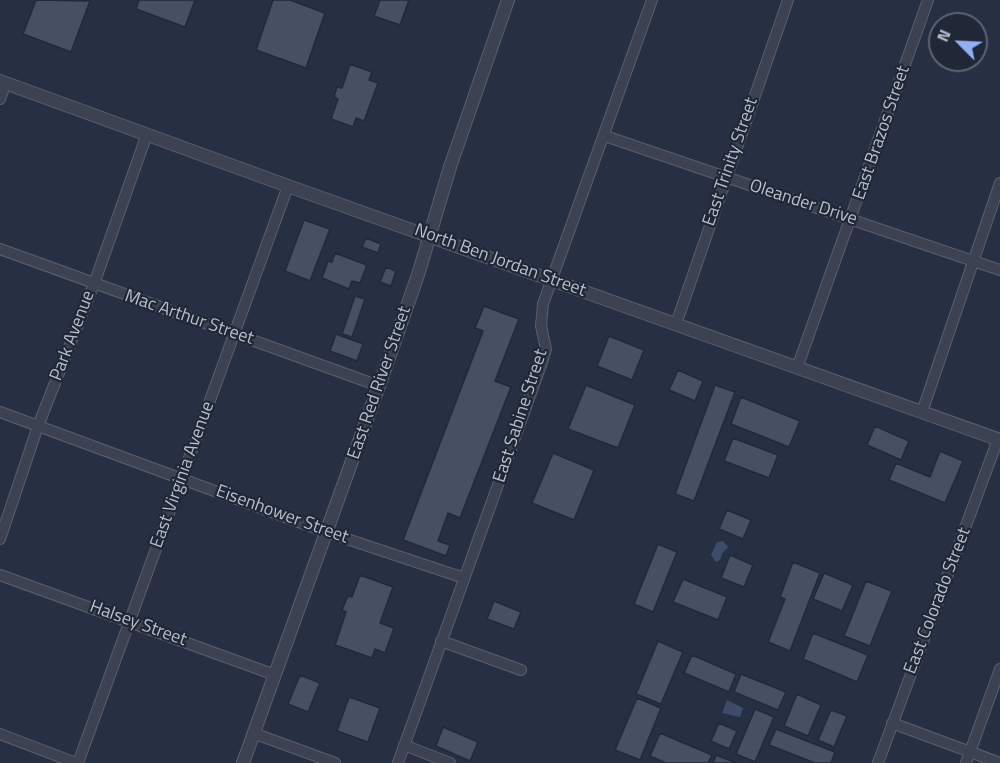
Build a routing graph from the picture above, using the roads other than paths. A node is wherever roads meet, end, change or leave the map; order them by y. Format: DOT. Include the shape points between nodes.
graph roads {
  1 [pos="508,0"];
  2 [pos="652,0"];
  3 [pos="788,0"];
  4 [pos="928,0"];
  5 [pos="3,82"];
  6 [pos="0,99"];
  7 [pos="147,134"];
  8 [pos="605,136"];
  9 [pos="726,178"];
  10 [pos="1000,183"];
  11 [pos="288,186"];
  12 [pos="852,219"];
  13 [pos="428,236"];
  14 [pos="0,249"];
  15 [pos="972,261"];
  16 [pos="1000,270"];
  17 [pos="553,281"];
  18 [pos="94,284"];
  19 [pos="676,324"];
  20 [pos="235,334"];
  21 [pos="797,368"];
  22 [pos="379,386"];
  23 [pos="0,412"];
  24 [pos="922,412"];
  25 [pos="38,426"];
  26 [pos="999,440"];
  27 [pos="181,478"];
  28 [pos="326,532"];
  29 [pos="0,539"];
  30 [pos="0,575"];
  31 [pos="464,578"];
  32 [pos="130,621"];
  33 [pos="441,641"];
  34 [pos="1000,669"];
  35 [pos="521,670"];
  36 [pos="275,675"];
  37 [pos="892,723"];
  38 [pos="253,733"];
  39 [pos="0,734"];
  40 [pos="404,745"];
  41 [pos="970,751"];
  42 [pos="77,763"];
  43 [pos="243,763"];
  44 [pos="335,763"];
  45 [pos="398,763"];
  46 [pos="450,763"];
  47 [pos="878,763"];
  48 [pos="966,763"];
  49 [pos="1000,763"];
  1 -- 13 [label="street, East Red River Street"];
  2 -- 8 [label="street, East Sabine Street"];
  3 -- 9 [label="street, East Trinity Street"];
  4 -- 12 [label="street, East Brazos Street"];
  5 -- 6 [label="street"];
  5 -- 7 [label="street, North Ben Jordan Street"];
  7 -- 11 [label="street, North Ben Jordan Street"];
  7 -- 18 [label="street, Park Avenue"];
  8 -- 9 [label="street, Oleander Drive"];
  8 -- 17 [label="street, East Sabine Street"];
  9 -- 12 [label="street, Oleander Drive"];
  9 -- 19 [label="street, East Trinity Street"];
  10 -- 15 [label="street"];
  11 -- 13 [label="street, North Ben Jordan Street"];
  11 -- 20 [label="street, East Virginia Avenue"];
  12 -- 15 [label="street, Oleander Drive"];
  12 -- 21 [label="street, East Brazos Street"];
  13 -- 17 [label="street, North Ben Jordan Street"];
  13 -- 22 [label="street, East Red River Street"];
  14 -- 18 [label="street, Mac Arthur Street"];
  15 -- 16 [label="street, Oleander Drive"];
  15 -- 24 [label="street"];
  17 -- 19 [label="street, North Ben Jordan Street"];
  17 -- 31 [label="street, East Sabine Street" via="541,316 546,349 542,365"];
  18 -- 20 [label="street, Mac Arthur Street"];
  18 -- 25 [label="street, Park Avenue"];
  19 -- 21 [label="street, North Ben Jordan Street"];
  20 -- 22 [label="street, Mac Arthur Street"];
  20 -- 27 [label="street, East Virginia Avenue"];
  21 -- 24 [label="street, North Ben Jordan Street"];
  22 -- 28 [label="street, East Red River Street"];
  23 -- 25 [label="street, Eisenhower Street"];
  24 -- 26 [label="street, North Ben Jordan Street"];
  25 -- 27 [label="street, Eisenhower Street"];
  25 -- 29 [label="street, Park Avenue"];
  26 -- 37 [label="street, East Colorado Street"];
  27 -- 28 [label="street, Eisenhower Street"];
  27 -- 32 [label="street, East Virginia Avenue"];
  28 -- 31 [label="street, Eisenhower Street"];
  28 -- 36 [label="street, East Red River Street"];
  30 -- 32 [label="street, Halsey Street"];
  31 -- 33 [label="street, East Sabine Street"];
  32 -- 36 [label="street, Halsey Street"];
  32 -- 42 [label="street, East Virginia Avenue"];
  33 -- 35 [label="street"];
  33 -- 40 [label="street, East Sabine Street"];
  34 -- 41 [label="street"];
  36 -- 38 [label="street, East Red River Street"];
  37 -- 41 [label="street"];
  37 -- 47 [label="street, East Colorado Street"];
  38 -- 43 [label="street, East Red River Street"];
  38 -- 44 [label="street"];
  39 -- 42 [label="street"];
  40 -- 45 [label="street, East Sabine Street"];
  40 -- 46 [label="street"];
  41 -- 48 [label="street"];
  41 -- 49 [label="street"];
}
